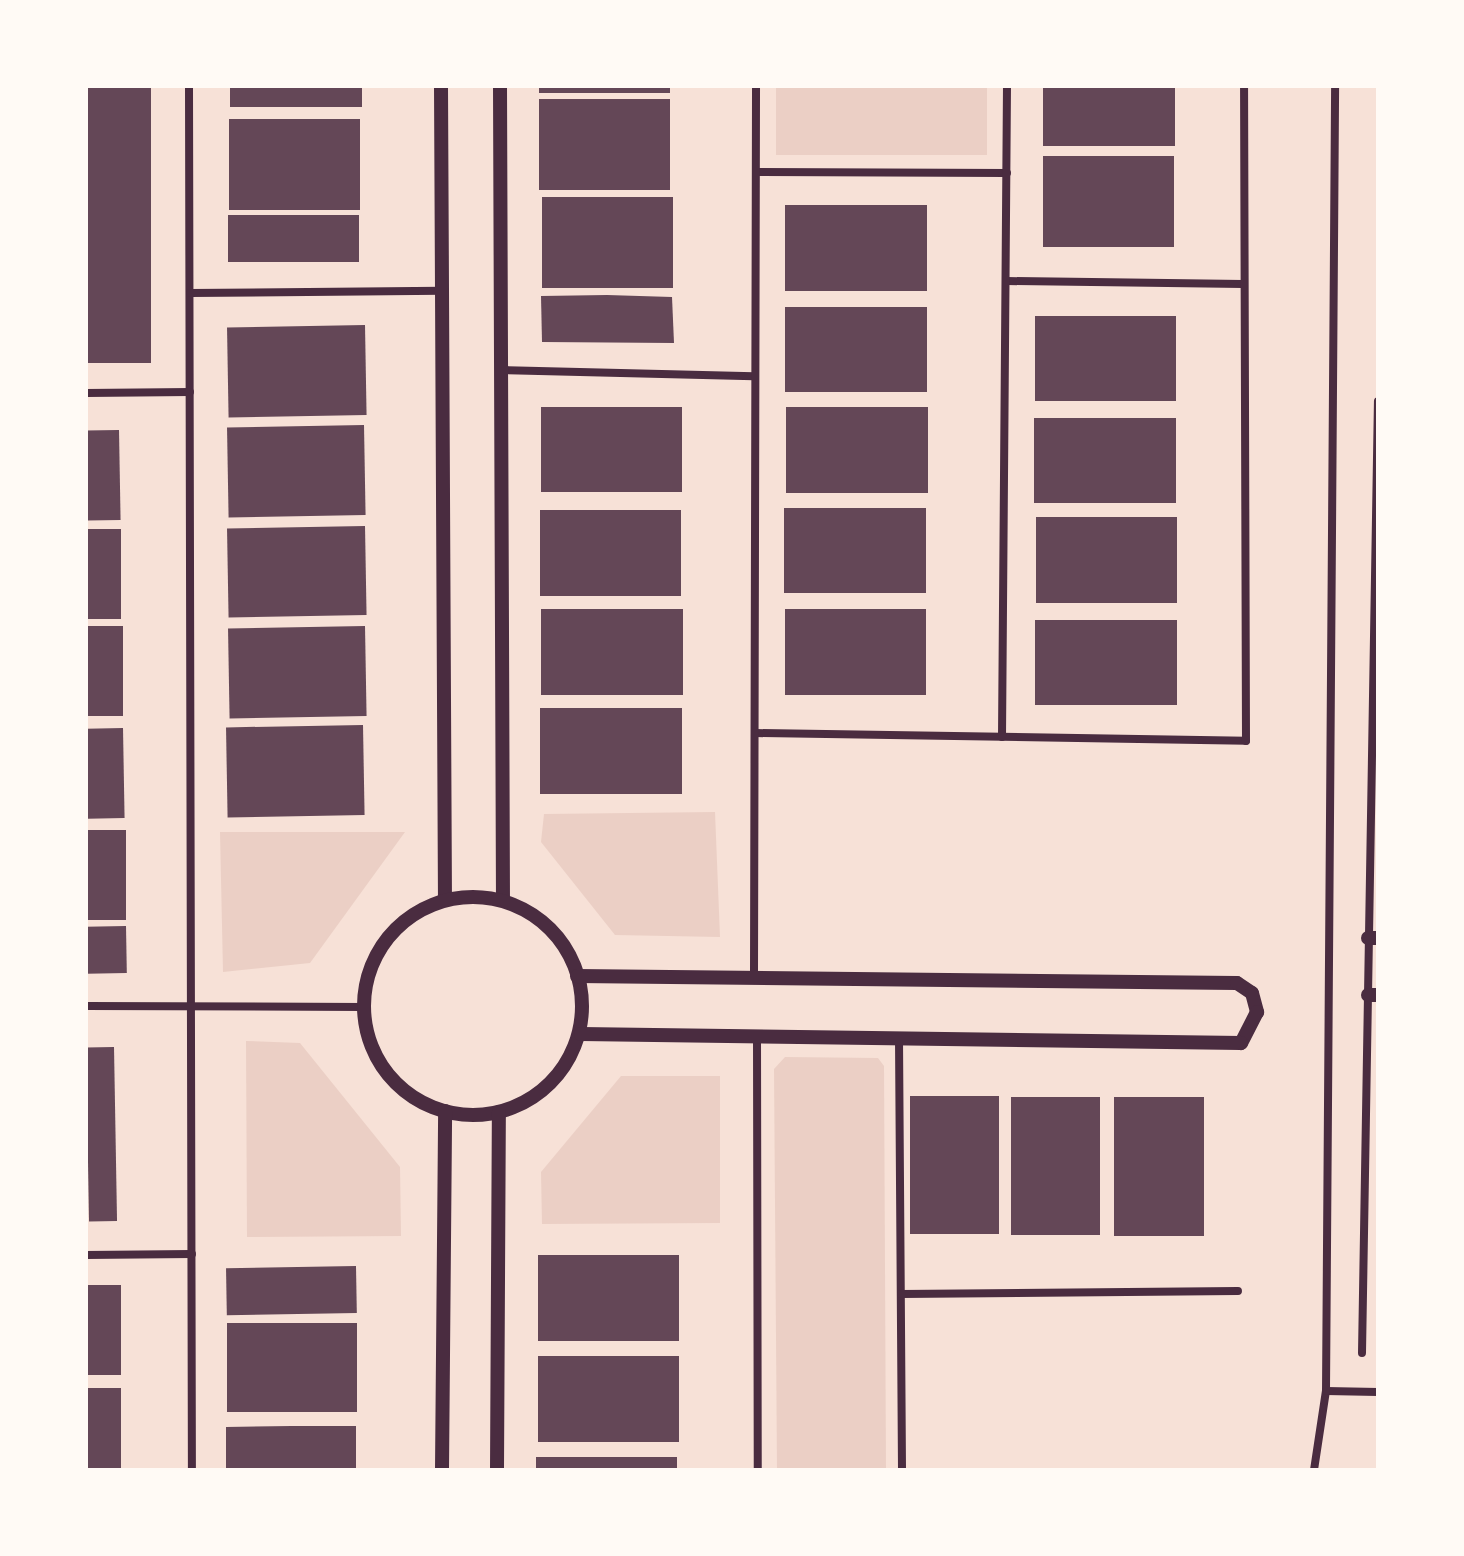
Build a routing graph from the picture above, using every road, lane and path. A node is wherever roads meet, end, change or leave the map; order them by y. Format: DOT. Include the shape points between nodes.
graph roads {
  1 [pos="189,86"];
  2 [pos="441,86"];
  3 [pos="500,86"];
  4 [pos="756,86"];
  5 [pos="1007,86"];
  6 [pos="1244,86"];
  7 [pos="1335,86"];
  8 [pos="756,172"];
  9 [pos="1007,173"];
  10 [pos="1007,281"];
  11 [pos="1243,284"];
  12 [pos="442,291"];
  13 [pos="190,293"];
  14 [pos="502,370"];
  15 [pos="754,376"];
  16 [pos="190,392"];
  17 [pos="86,393"];
  18 [pos="1378,401"];
  19 [pos="1377,454"];
  20 [pos="756,733"];
  21 [pos="1002,737"];
  22 [pos="445,898"];
  23 [pos="503,900"];
  24 [pos="1373,938"];
  25 [pos="577,976"];
  26 [pos="754,977"];
  27 [pos="1373,995"];
  28 [pos="86,1006"];
  29 [pos="364,1007"];
  30 [pos="189,1008"];
  31 [pos="581,1034"];
  32 [pos="757,1037"];
  33 [pos="899,1039"];
  34 [pos="445,1111"];
  35 [pos="499,1112"];
  36 [pos="192,1254"];
  37 [pos="86,1255"];
  38 [pos="1238,1291"];
  39 [pos="901,1294"];
  40 [pos="1362,1353"];
  41 [pos="1326,1391"];
  42 [pos="1378,1392"];
  43 [pos="192,1470"];
  44 [pos="442,1470"];
  45 [pos="497,1470"];
  46 [pos="758,1470"];
  47 [pos="902,1470"];
  48 [pos="1314,1470"];
  1 -- 13 [label="street"];
  2 -- 12 [label="street"];
  3 -- 14 [label="street"];
  4 -- 8 [label="street"];
  5 -- 9 [label="street"];
  6 -- 11 [label="street"];
  7 -- 41 [label="street"];
  8 -- 9 [label="street"];
  8 -- 15 [label="street"];
  9 -- 10 [label="street"];
  10 -- 11 [label="street"];
  10 -- 21 [label="street"];
  11 -- 21 [label="street" via="1246,741"];
  12 -- 13 [label="street"];
  12 -- 22 [label="street"];
  13 -- 16 [label="street"];
  14 -- 15 [label="street"];
  14 -- 23 [label="street"];
  15 -- 20 [label="street"];
  16 -- 17 [label="street"];
  16 -- 30 [label="street"];
  18 -- 19 [label="street"];
  19 -- 24 [label="street"];
  20 -- 21 [label="street"];
  20 -- 26 [label="street"];
  22 -- 23 [label="street"];
  22 -- 29 [label="street" via="394,930 377,953"];
  23 -- 25 [label="street" via="561,941"];
  24 -- 27 [label="street"];
  25 -- 26 [label="street"];
  25 -- 31 [label="street"];
  26 -- 33 [label="street" via="1237,983 1257,1002 1255,1023 1241,1043"];
  27 -- 40 [label="street"];
  28 -- 30 [label="street"];
  29 -- 30 [label="street"];
  29 -- 34 [label="street" via="368,1035 396,1083"];
  30 -- 36 [label="street"];
  31 -- 32 [label="street"];
  31 -- 35 [label="street" via="541,1091"];
  32 -- 33 [label="street"];
  32 -- 46 [label="street"];
  33 -- 39 [label="street"];
  34 -- 35 [label="street"];
  34 -- 44 [label="street"];
  35 -- 45 [label="street"];
  36 -- 37 [label="street"];
  36 -- 43 [label="street"];
  38 -- 39 [label="street"];
  39 -- 47 [label="street"];
  41 -- 42 [label="street"];
  41 -- 48 [label="street"];
}
